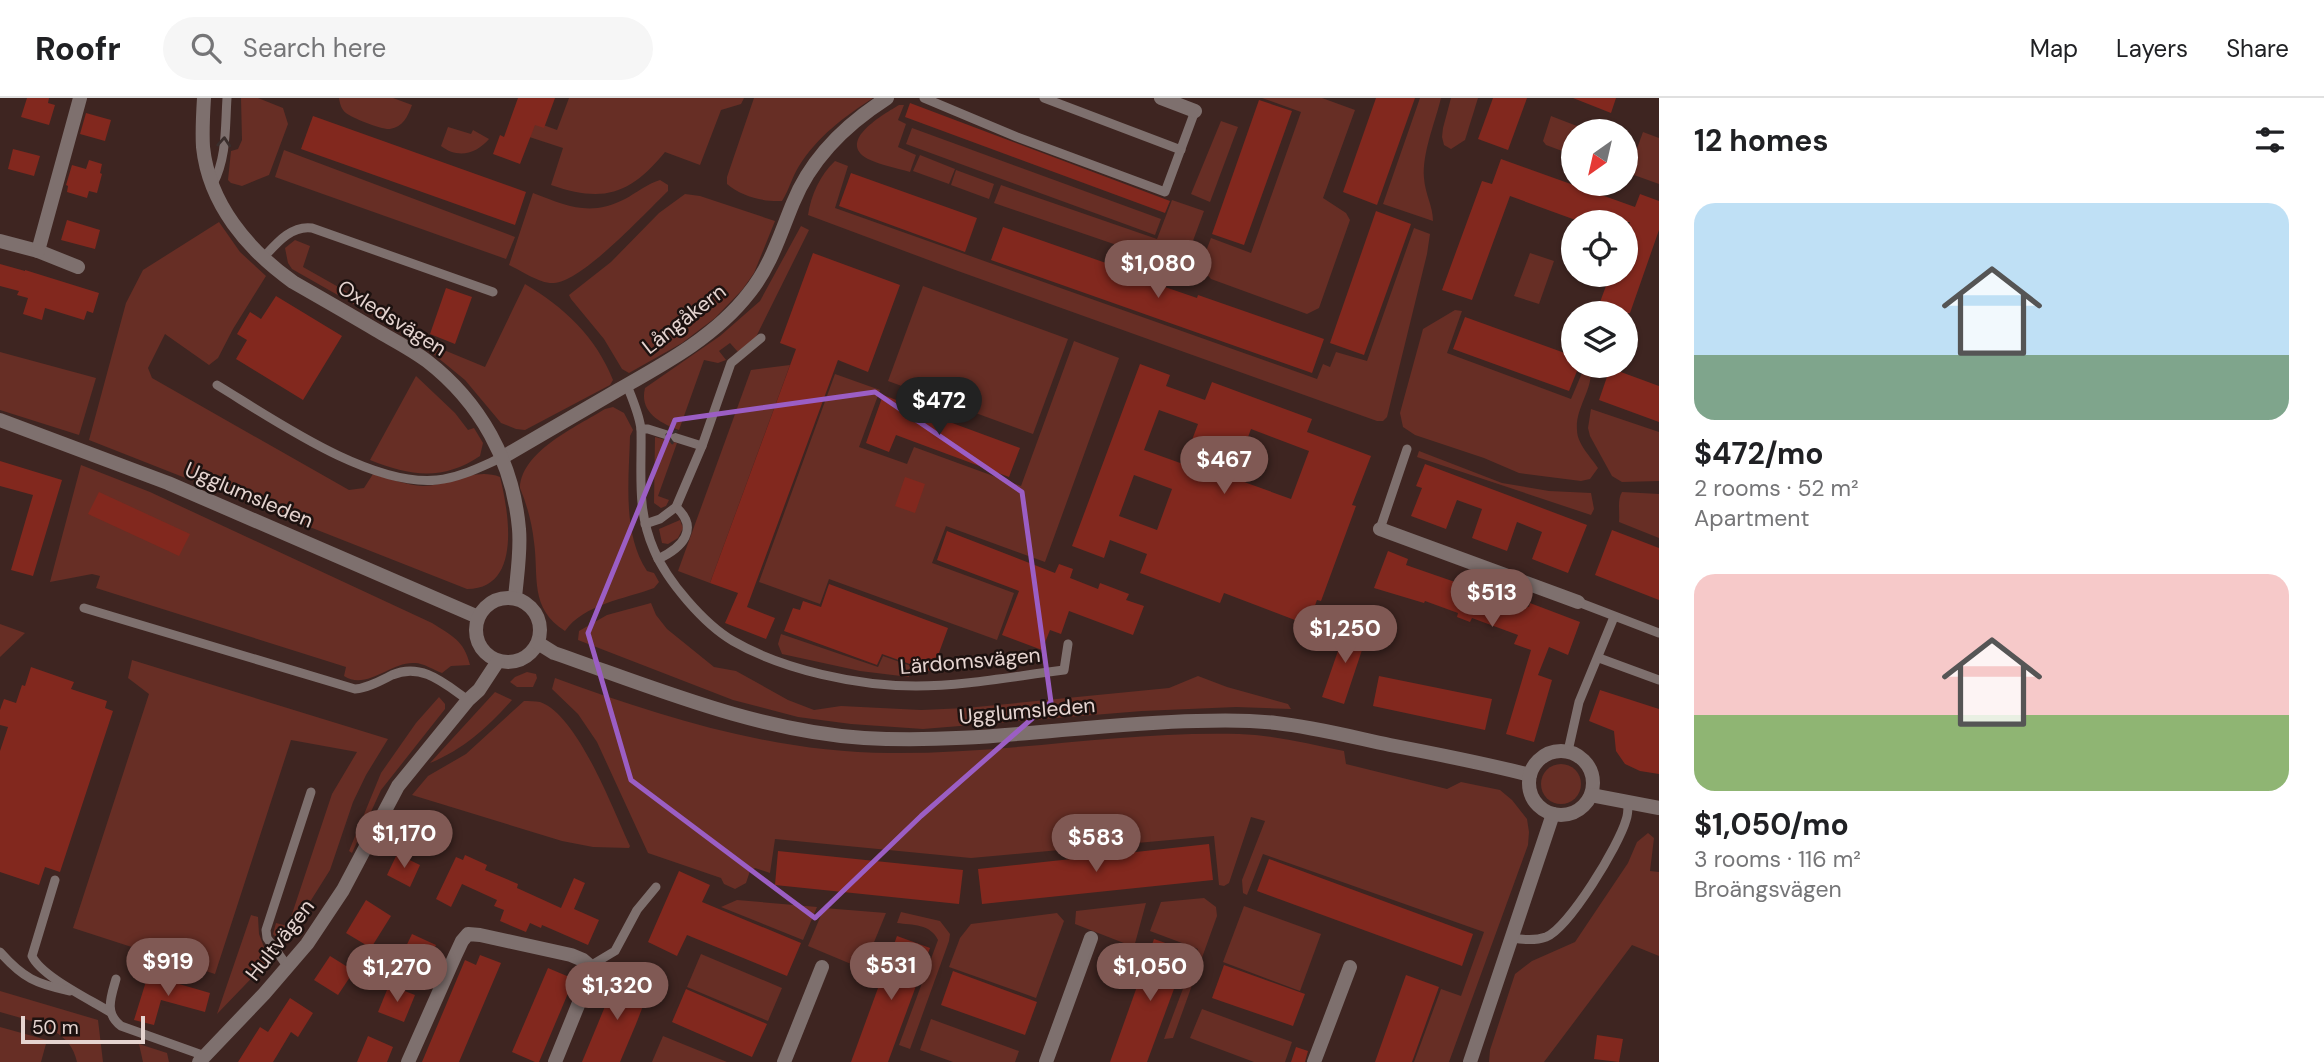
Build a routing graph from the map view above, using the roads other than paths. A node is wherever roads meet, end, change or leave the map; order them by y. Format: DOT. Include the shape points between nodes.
graph roads {
  1 [pos="80,98"];
  2 [pos="204,98"];
  3 [pos="227,98"];
  4 [pos="887,98"];
  5 [pos="924,98"];
  6 [pos="1044,98"];
  7 [pos="1161,98"];
  8 [pos="1195,111"];
  9 [pos="1181,150"];
  10 [pos="213,184"];
  11 [pos="0,241"];
  12 [pos="38,251"];
  13 [pos="263,258"];
  14 [pos="78,267"];
  15 [pos="493,292"];
  16 [pos="761,338"];
  17 [pos="216,385"];
  18 [pos="627,385"];
  19 [pos="0,420"];
  20 [pos="641,429"];
  21 [pos="702,446"];
  22 [pos="1407,449"];
  23 [pos="503,457"];
  24 [pos="676,507"];
  25 [pos="645,524"];
  26 [pos="1380,529"];
  27 [pos="658,559"];
  28 [pos="516,598"];
  29 [pos="1578,602"];
  30 [pos="84,608"];
  31 [pos="478,617"];
  32 [pos="1614,617"];
  33 [pos="1659,633"];
  34 [pos="538,643"];
  35 [pos="1068,644"];
  36 [pos="1599,658"];
  37 [pos="498,661"];
  38 [pos="1659,680"];
  39 [pos="468,701"];
  40 [pos="1568,751"];
  41 [pos="1530,775"];
  42 [pos="311,792"];
  43 [pos="1591,794"];
  44 [pos="1628,804"];
  45 [pos="1659,808"];
  46 [pos="1553,814"];
  47 [pos="55,880"];
  48 [pos="656,887"];
  49 [pos="1091,938"];
  50 [pos="1513,939"];
  51 [pos="0,952"];
  52 [pos="590,966"];
  53 [pos="288,967"];
  54 [pos="822,967"];
  55 [pos="1350,967"];
  56 [pos="116,979"];
  57 [pos="79,993"];
  58 [pos="110,1012"];
  59 [pos="202,1059"];
  60 [pos="408,1062"];
  61 [pos="555,1062"];
  62 [pos="784,1062"];
  63 [pos="1046,1062"];
  64 [pos="1314,1062"];
  65 [pos="1470,1062"];
  1 -- 12 [label="street"];
  2 -- 10 [label="street, Oxledsvägen" via="204,148"];
  10 -- 3 [label="lane, one-way" via="224,153"];
  4 -- 18 [label="street, Långåkern" via="816,161 802,182 763,274 734,311 674,357"];
  5 -- 9 [label="lane" via="1165,192"];
  6 -- 9 [label="lane"];
  7 -- 8 [label="street"];
  8 -- 9 [label="lane"];
  10 -- 13 [label="street, Oxledsvägen" via="232,223"];
  11 -- 12 [label="street"];
  12 -- 14 [label="street"];
  13 -- 15 [label="lane" via="287,234 312,228"];
  13 -- 23 [label="street, Oxledsvägen" via="293,282 426,360 470,405"];
  16 -- 21 [label="lane" via="731,363"];
  17 -- 23 [label="lane" via="297,433 386,474 440,480"];
  18 -- 20 [label="lane, Lärdomsvägen"];
  18 -- 23 [label="street, Långåkern"];
  19 -- 31 [label="street, Ugglumsleden" via="168,483"];
  21 -- 20 [label="lane, one-way"];
  20 -- 25 [label="lane, Lärdomsvägen"];
  21 -- 24 [label="lane"];
  22 -- 26 [label="lane"];
  23 -- 28 [label="street, Oxledsvägen" via="519,530"];
  24 -- 25 [label="lane"];
  24 -- 27 [label="lane" via="685,515 686,534 681,544"];
  25 -- 27 [label="lane, Lärdomsvägen"];
  26 -- 29 [label="street"];
  27 -- 35 [label="lane, Lärdomsvägen" via="673,585 731,640 784,664 837,676 916,686 1064,670"];
  28 -- 31 [label="street" via="495,600"];
  28 -- 34 [label="street" via="538,618"];
  29 -- 32 [label="lane"];
  30 -- 39 [label="lane" via="355,689 397,673 421,671"];
  31 -- 37 [label="street" via="479,644"];
  32 -- 33 [label="lane"];
  32 -- 36 [label="lane"];
  34 -- 37 [label="street" via="521,659"];
  34 -- 41 [label="street, Ugglumsleden" via="554,653 682,698 818,733 912,739 1128,723 1275,723"];
  36 -- 38 [label="lane"];
  36 -- 40 [label="lane" via="1579,702"];
  37 -- 39 [label="street, Hultvägen"];
  39 -- 53 [label="street, Hultvägen" via="398,786 343,890"];
  40 -- 41 [label="street" via="1544,755"];
  40 -- 43 [label="street" via="1584,760 1591,771"];
  41 -- 46 [label="street" via="1534,799"];
  42 -- 53 [label="lane" via="266,930"];
  43 -- 44 [label="street"];
  43 -- 46 [label="street" via="1576,811"];
  44 -- 45 [label="street"];
  44 -- 50 [label="lane" via="1614,845 1562,926 1546,937"];
  46 -- 50 [label="street"];
  47 -- 57 [label="lane" via="32,956 45,972"];
  48 -- 52 [label="lane" via="637,910 615,951"];
  49 -- 63 [label="street"];
  50 -- 65 [label="street"];
  51 -- 57 [label="lane" via="23,976"];
  52 -- 60 [label="street" via="571,956 468,934"];
  52 -- 61 [label="street"];
  53 -- 59 [label="street, Hultvägen"];
  54 -- 62 [label="street"];
  55 -- 64 [label="street"];
  56 -- 58 [label="lane"];
  57 -- 58 [label="lane"];
  58 -- 59 [label="lane" via="121,1026"];
}
